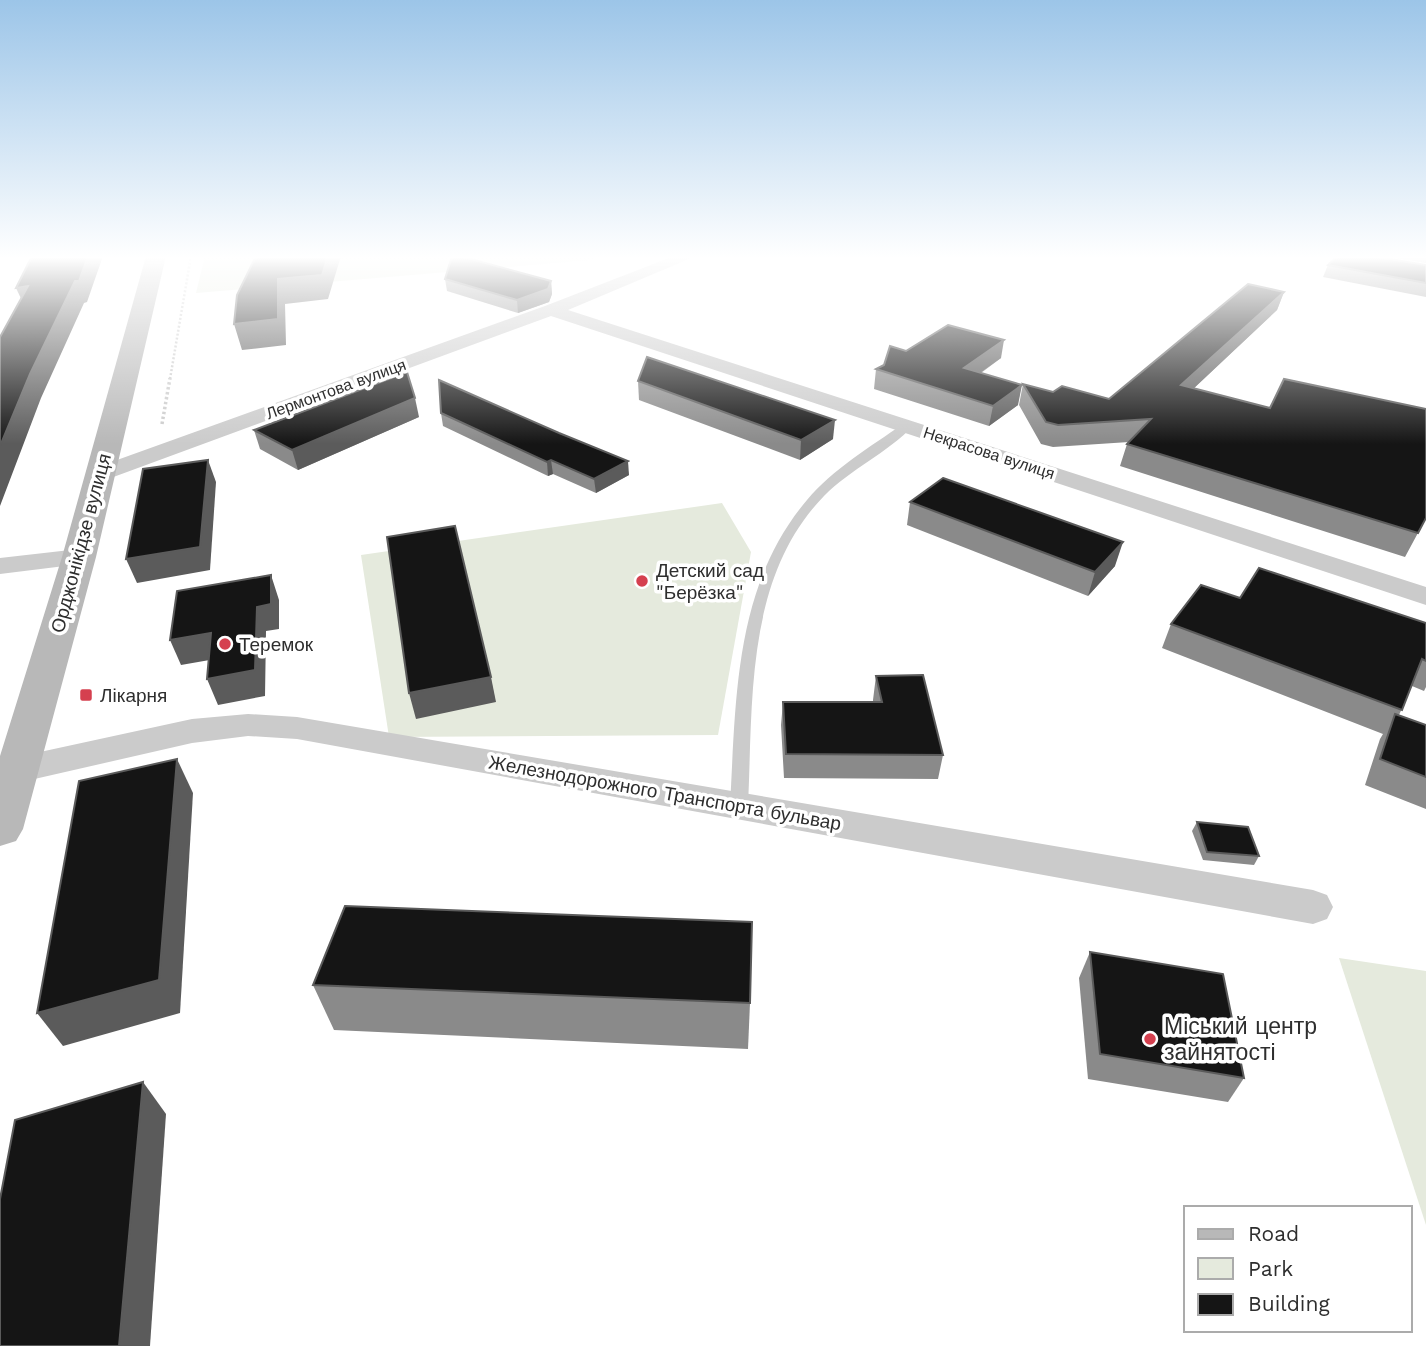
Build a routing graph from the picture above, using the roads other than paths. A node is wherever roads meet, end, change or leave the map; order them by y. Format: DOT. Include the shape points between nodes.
graph roads {
  1 [pos="140,319"];
  2 [pos="527,319"];
  3 [pos="578,319"];
  4 [pos="907,426"];
  5 [pos="100,474"];
  6 [pos="79,557"];
  7 [pos="0,566"];
  8 [pos="1426,596"];
  9 [pos="17,770"];
  10 [pos="739,806"];
  11 [pos="0,830"];
  12 [pos="1313,906"];
  1 -- 5 [label="main road, Орджонікідзе вулиця"];
  2 -- 5 [label="street, Лермонтова вулиця"];
  3 -- 4 [label="street, Некрасова вулиця"];
  4 -- 8 [label="street, Некрасова вулиця"];
  4 -- 10 [label="lane" via="813,501 771,561 757,601 749,654"];
  5 -- 6 [label="main road, Орджонікідзе вулиця"];
  6 -- 7 [label="street"];
  6 -- 9 [label="main road, Орджонікідзе вулиця"];
  9 -- 10 [label="street, Железнодорожного Транспорта бульвар" via="192,732 248,725 297,728"];
  9 -- 11 [label="main road, Орджонікідзе вулиця"];
  10 -- 12 [label="street, Железнодорожного Транспорта бульвар"];
}
